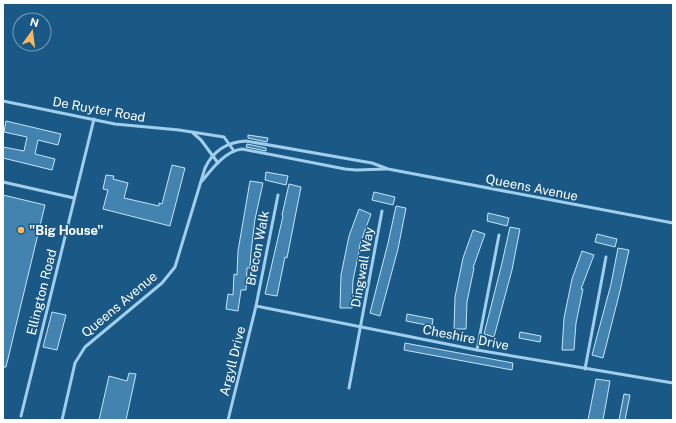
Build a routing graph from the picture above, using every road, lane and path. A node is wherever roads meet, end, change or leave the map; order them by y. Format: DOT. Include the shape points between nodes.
graph roads {
  1 [pos="3,101"];
  2 [pos="94,119"];
  3 [pos="193,133"];
  4 [pos="230,144"];
  5 [pos="234,150"];
  6 [pos="213,156"];
  7 [pos="218,163"];
  8 [pos="388,169"];
  9 [pos="3,182"];
  10 [pos="201,182"];
  11 [pos="278,195"];
  12 [pos="74,198"];
  13 [pos="382,211"];
  14 [pos="673,223"];
  15 [pos="500,235"];
  16 [pos="606,257"];
  17 [pos="256,306"];
  18 [pos="361,327"];
  19 [pos="477,350"];
  20 [pos="585,369"];
  21 [pos="673,383"];
  22 [pos="350,388"];
  23 [pos="21,416"];
  24 [pos="62,420"];
  25 [pos="228,420"];
  1 -- 2 [label="lane, De Ruyter Road"];
  2 -- 3 [label="lane, De Ruyter Road" via="115,124"];
  2 -- 12 [label="lane, Ellington Road"];
  3 -- 4 [label="lane, De Ruyter Road" via="224,137"];
  3 -- 6 [label="lane"];
  4 -- 5 [label="lane, De Ruyter Road"];
  4 -- 6 [label="lane, Queens Avenue"];
  4 -- 8 [label="lane, Queens Avenue" via="246,141 372,163"];
  5 -- 7 [label="lane, Queens Avenue"];
  5 -- 8 [label="lane, Queens Avenue" via="242,149 356,170"];
  6 -- 7 [label="lane"];
  6 -- 10 [label="lane, Queens Avenue" via="205,168"];
  7 -- 10 [label="lane, Queens Avenue"];
  8 -- 14 [label="lane, Queens Avenue"];
  9 -- 12 [label="lane"];
  10 -- 24 [label="lane, Queens Avenue" via="175,267 162,283 85,347 74,363"];
  11 -- 17 [label="lane, Brecon Walk"];
  12 -- 23 [label="lane, Ellington Road"];
  13 -- 18 [label="lane, Dingwall Way"];
  15 -- 19 [label="lane"];
  16 -- 20 [label="lane"];
  17 -- 18 [label="lane, Cheshire Drive"];
  17 -- 25 [label="lane, Argyll Drive"];
  18 -- 19 [label="lane, Cheshire Drive"];
  18 -- 22 [label="lane, Dingwall Way"];
  19 -- 20 [label="lane, Cheshire Drive"];
  20 -- 21 [label="lane, Cheshire Drive"];
}
